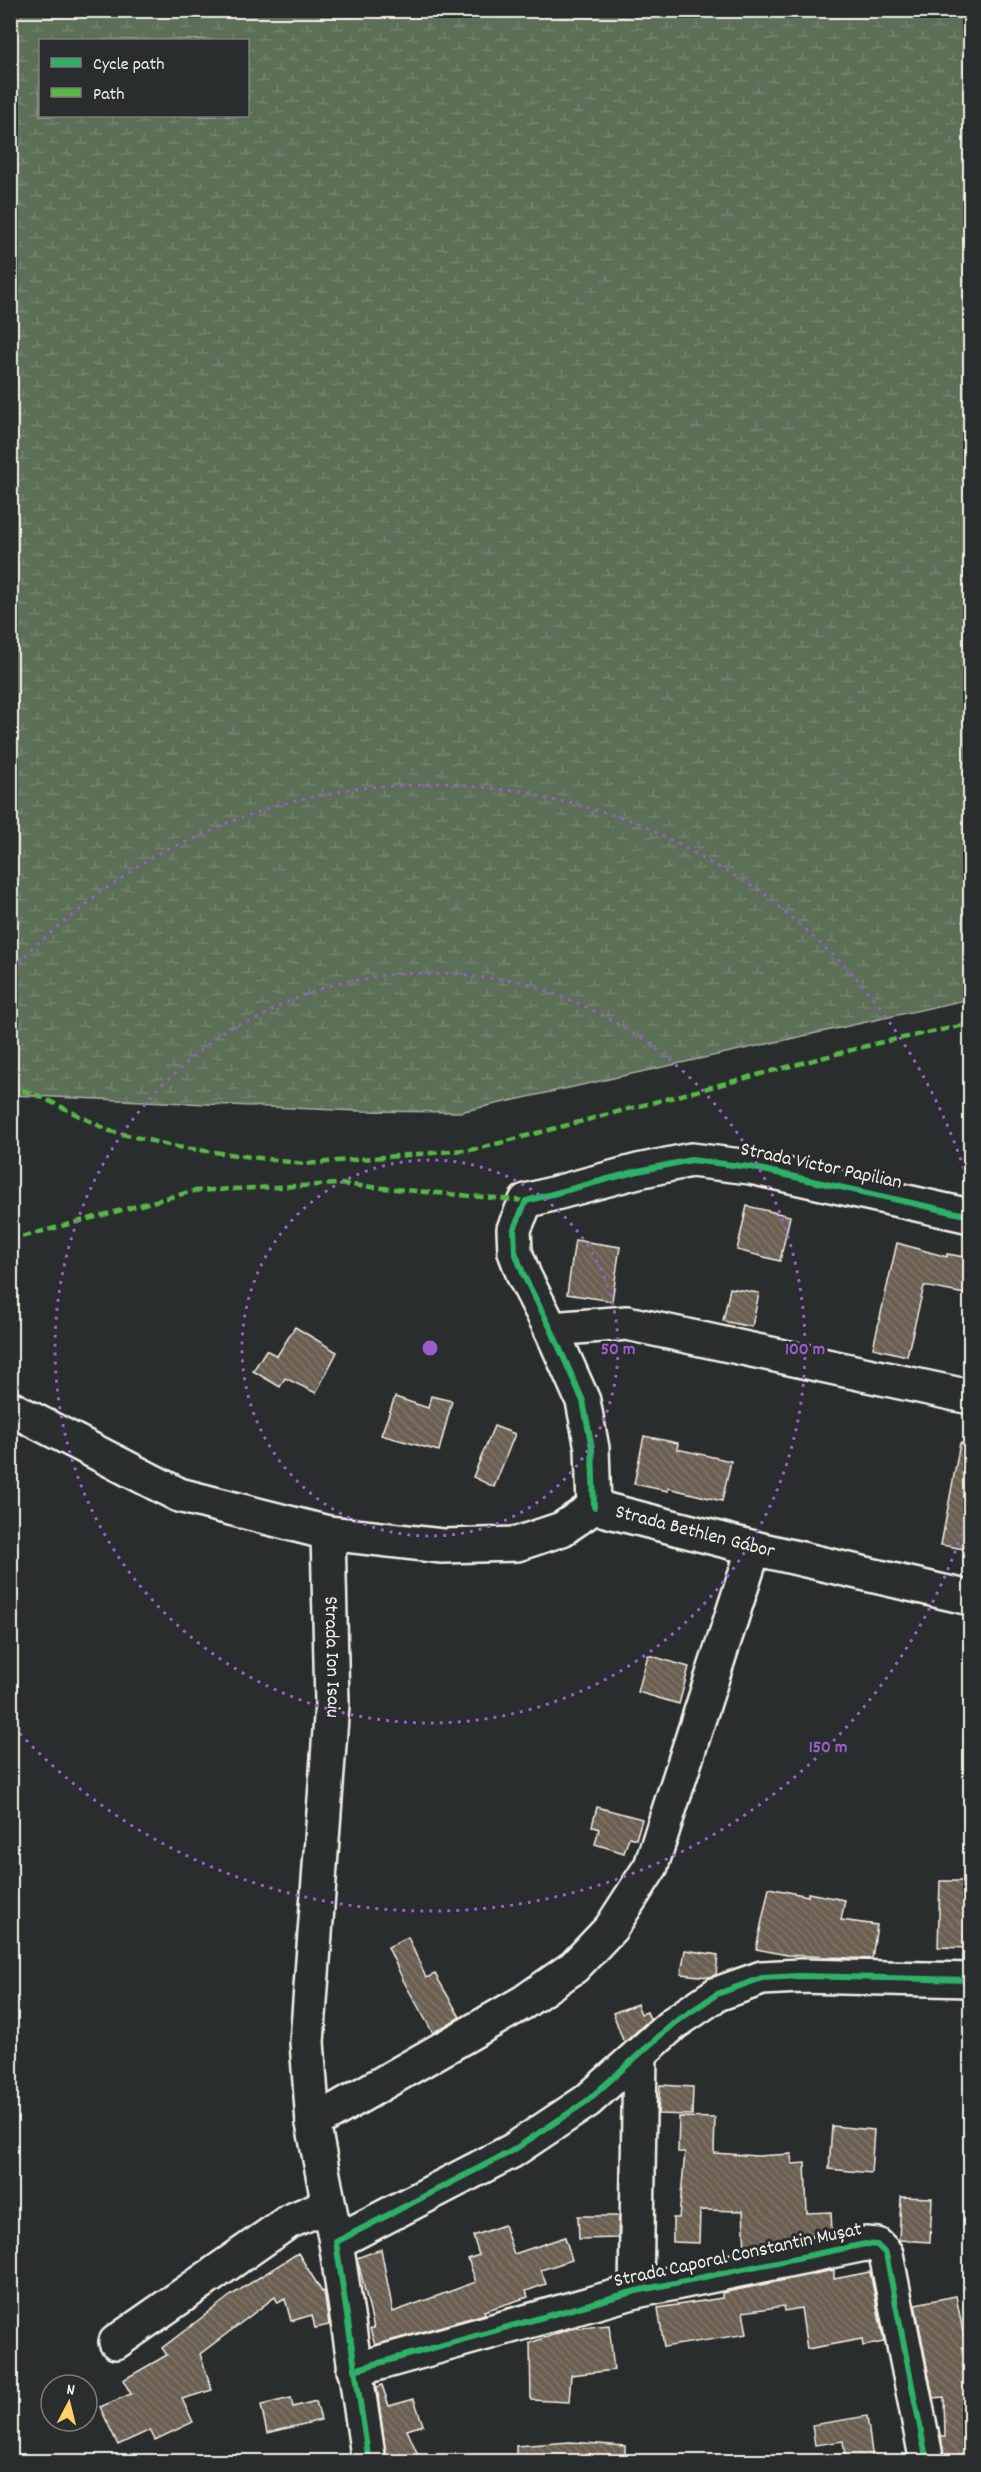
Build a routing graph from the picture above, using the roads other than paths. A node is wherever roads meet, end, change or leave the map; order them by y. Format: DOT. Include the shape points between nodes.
graph roads {
  1 [pos="526,1201"];
  2 [pos="970,1216"];
  3 [pos="551,1329"];
  4 [pos="970,1397"];
  5 [pos="10,1408"];
  6 [pos="594,1507"];
  7 [pos="328,1533"];
  8 [pos="754,1548"];
  9 [pos="970,1598"];
  10 [pos="970,1980"];
  11 [pos="640,2055"];
  12 [pos="313,2123"];
  13 [pos="328,2205"];
  14 [pos="336,2242"];
  15 [pos="636,2291"];
  16 [pos="116,2342"];
  17 [pos="354,2370"];
  18 [pos="369,2462"];
  19 [pos="927,2462"];
  1 -- 2 [label="street, Strada Victor Papilian" via="691,1160 750,1167"];
  1 -- 3 [label="street, Strada Bethlen Gábor" via="514,1229 515,1252"];
  3 -- 4 [label="street" via="627,1323"];
  3 -- 6 [label="street, Strada Bethlen Gábor" via="583,1401 592,1449"];
  5 -- 7 [label="street" via="179,1495"];
  6 -- 7 [label="street" via="562,1529 517,1544 442,1546"];
  6 -- 8 [label="street, Strada Bethlen Gábor"];
  7 -- 12 [label="street, Strada Ion Isaiu" via="332,1704 307,2042"];
  8 -- 9 [label="street, Strada Bethlen Gábor"];
  8 -- 12 [label="street" via="651,1866 611,1928 574,1967 524,2002"];
  10 -- 11 [label="street" via="762,1978 717,1994 674,2024"];
  11 -- 14 [label="street" via="587,2101 512,2151"];
  11 -- 15 [label="street, Strada Caporal Constantin Mușat"];
  12 -- 13 [label="street, Strada Ion Isaiu"];
  13 -- 14 [label="street, Strada Ion Isaiu"];
  13 -- 16 [label="street" via="288,2222"];
  14 -- 17 [label="street"];
  15 -- 17 [label="street, Strada Caporal Constantin Mușat"];
  15 -- 19 [label="street, Strada Caporal Constantin Mușat" via="865,2244 877,2245 886,2254"];
  17 -- 18 [label="street"];
}
